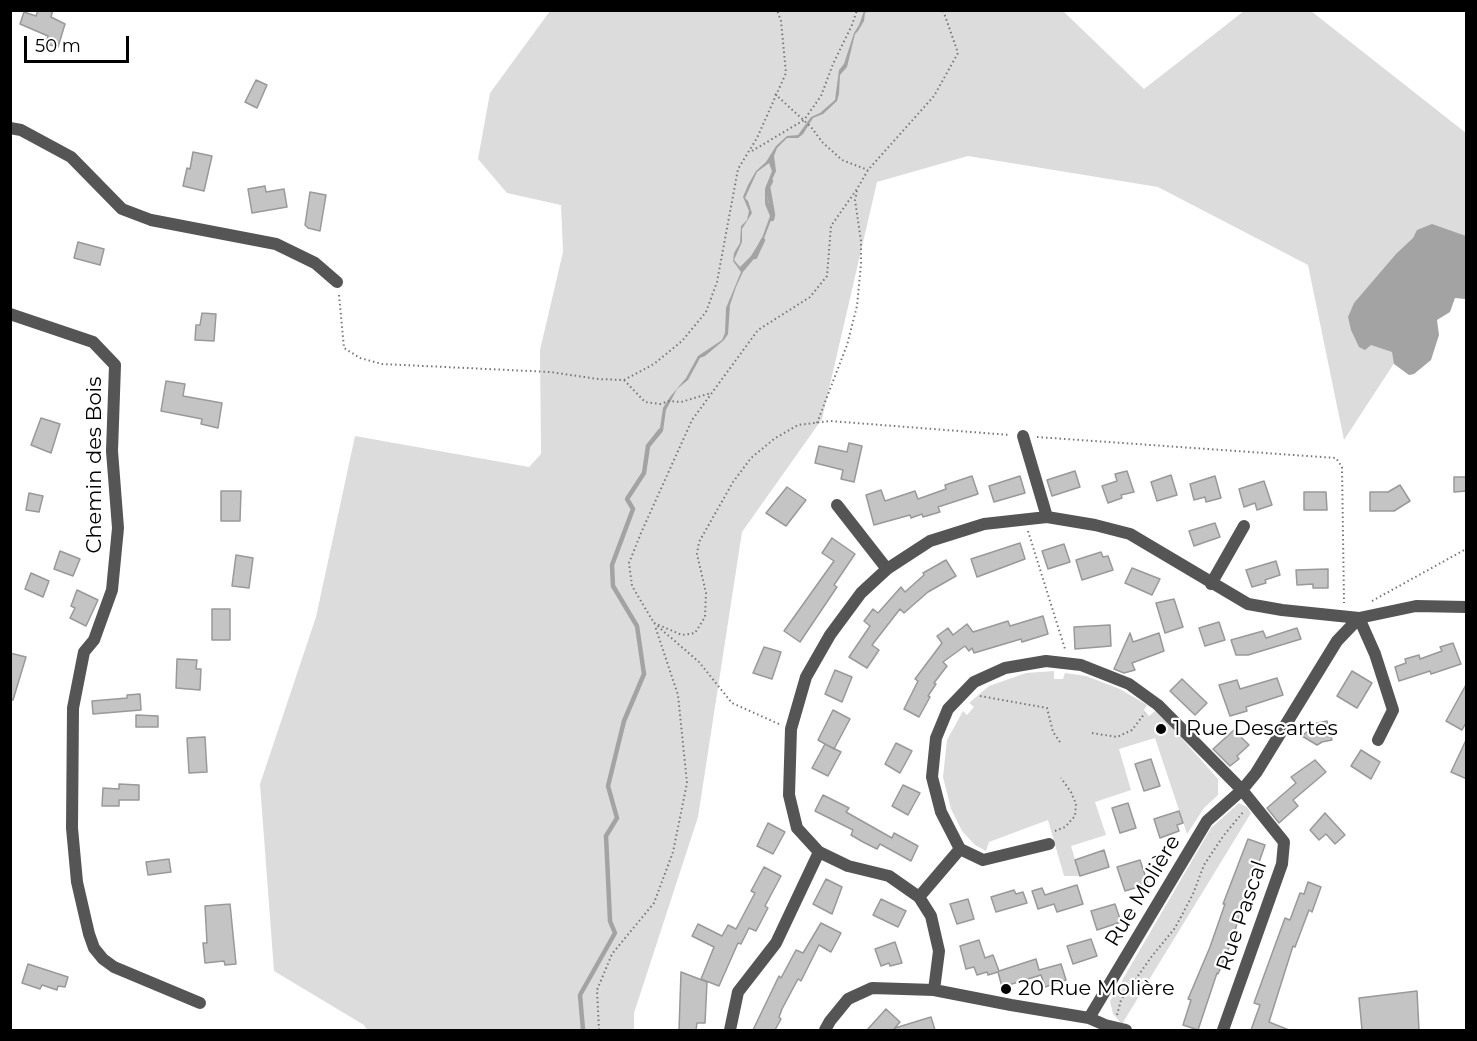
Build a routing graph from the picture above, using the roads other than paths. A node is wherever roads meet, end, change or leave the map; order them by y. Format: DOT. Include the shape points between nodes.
graph roads {
  1 [pos="10,128"];
  2 [pos="337,282"];
  3 [pos="10,314"];
  4 [pos="1023,436"];
  5 [pos="837,505"];
  6 [pos="1047,517"];
  7 [pos="1244,525"];
  8 [pos="887,569"];
  9 [pos="1211,584"];
  10 [pos="1467,607"];
  11 [pos="1359,618"];
  12 [pos="1378,740"];
  13 [pos="1242,790"];
  14 [pos="1049,844"];
  15 [pos="960,849"];
  16 [pos="819,852"];
  17 [pos="919,897"];
  18 [pos="934,990"];
  19 [pos="200,1003"];
  20 [pos="1089,1018"];
  21 [pos="730,1030"];
  22 [pos="825,1030"];
  23 [pos="1124,1030"];
  24 [pos="1223,1030"];
  1 -- 2 [label="street" via="71,157 122,209 151,220 276,244 315,263"];
  3 -- 19 [label="street, Chemin des Bois" via="93,342 115,365 112,451 118,528 112,590 93,640 84,652 73,708 72,828 77,882 89,934 94,948 114,967"];
  4 -- 6 [label="street"];
  5 -- 8 [label="street"];
  6 -- 8 [label="street" via="984,524 930,541"];
  6 -- 9 [label="street" via="1130,534"];
  7 -- 9 [label="street"];
  8 -- 16 [label="street" via="861,593 830,635 806,677 791,729 789,795 797,828"];
  9 -- 11 [label="street" via="1248,604"];
  10 -- 11 [label="street" via="1416,606"];
  11 -- 12 [label="street" via="1393,710"];
  11 -- 13 [label="street, Rue Molière" via="1336,641"];
  13 -- 15 [label="street, Rue Pascal" via="1158,705 1129,684 1081,665 1046,661 1005,668 974,682 948,709 936,738 932,777 941,812"];
  13 -- 20 [label="street, Rue Molière" via="1208,821"];
  13 -- 24 [label="street, Rue Pascal" via="1284,842 1282,864"];
  14 -- 15 [label="street" via="983,860"];
  15 -- 17 [label="street"];
  16 -- 17 [label="street" via="848,866 889,876"];
  16 -- 21 [label="street" via="776,943 738,992"];
  17 -- 18 [label="street" via="931,916 939,951"];
  18 -- 20 [label="street"];
  18 -- 22 [label="street" via="872,988 848,999"];
  20 -- 23 [label="street"];
}
